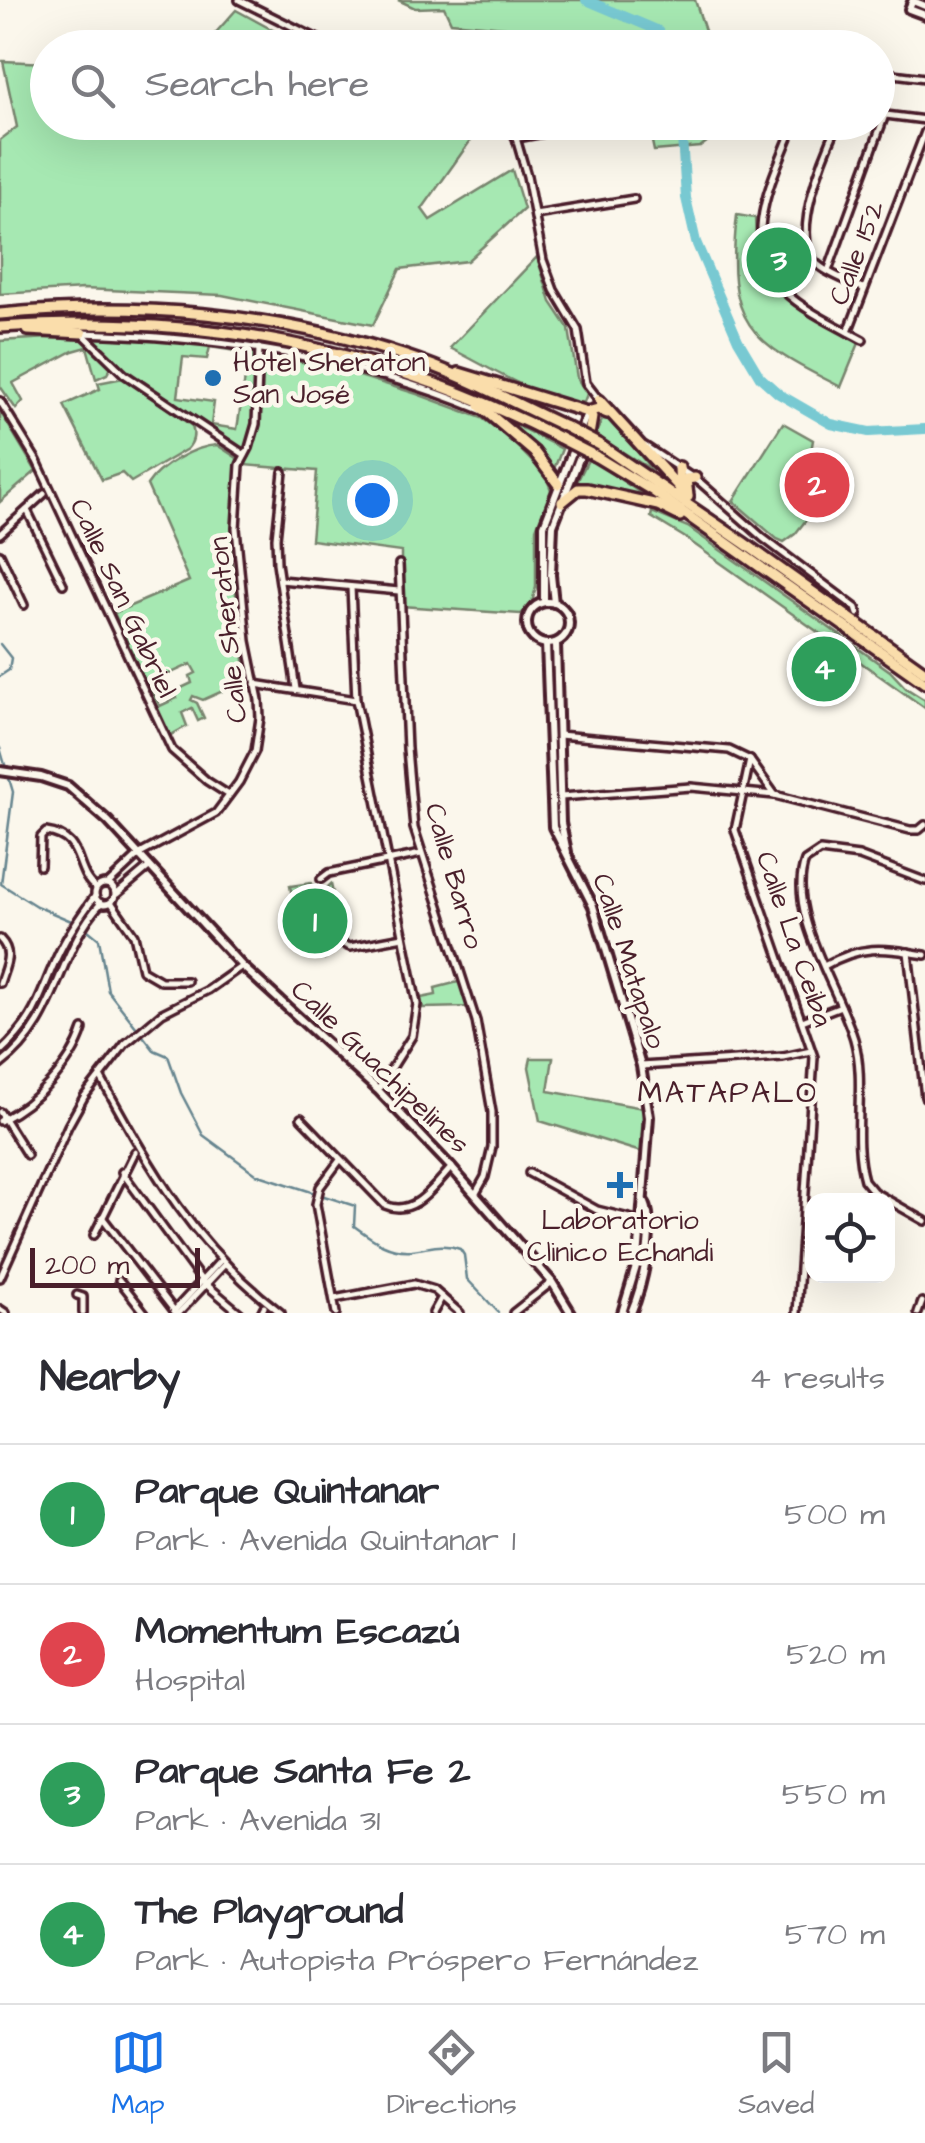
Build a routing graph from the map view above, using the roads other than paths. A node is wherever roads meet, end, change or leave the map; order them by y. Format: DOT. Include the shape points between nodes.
graph roads {
  1 [pos="239,0"];
  2 [pos="902,0"];
  3 [pos="912,2"];
  4 [pos="925,6"];
  5 [pos="925,15"];
  6 [pos="300,30"];
  7 [pos="895,74"];
  8 [pos="925,78"];
  9 [pos="895,117"];
  10 [pos="925,120"];
  11 [pos="925,132"];
  12 [pos="516,140"];
  13 [pos="788,140"];
  14 [pos="833,140"];
  15 [pos="872,140"];
  16 [pos="634,198"];
  17 [pos="535,216"];
  18 [pos="828,270"];
  19 [pos="864,289"];
  20 [pos="0,314"];
  21 [pos="0,328"];
  22 [pos="848,332"];
  23 [pos="82,333"];
  24 [pos="863,340"];
  25 [pos="260,348"];
  26 [pos="424,362"];
  27 [pos="423,378"];
  28 [pos="0,402"];
  29 [pos="593,404"];
  30 [pos="500,420"];
  31 [pos="589,435"];
  32 [pos="634,440"];
  33 [pos="244,454"];
  34 [pos="679,467"];
  35 [pos="283,472"];
  36 [pos="695,478"];
  37 [pos="558,484"];
  38 [pos="680,490"];
  39 [pos="44,494"];
  40 [pos="689,498"];
  41 [pos="562,502"];
  42 [pos="26,510"];
  43 [pos="0,534"];
  44 [pos="718,536"];
  45 [pos="744,542"];
  46 [pos="0,554"];
  47 [pos="398,564"];
  48 [pos="280,580"];
  49 [pos="63,584"];
  50 [pos="351,587"];
  51 [pos="399,591"];
  52 [pos="544,602"];
  53 [pos="554,603"];
  54 [pos="24,605"];
  55 [pos="858,614"];
  56 [pos="556,643"];
  57 [pos="546,644"];
  58 [pos="925,672"];
  59 [pos="925,683"];
  60 [pos="255,684"];
  61 [pos="296,689"];
  62 [pos="356,700"];
  63 [pos="548,734"];
  64 [pos="558,735"];
  65 [pos="750,760"];
  66 [pos="5,772"];
  67 [pos="742,792"];
  68 [pos="229,795"];
  69 [pos="775,795"];
  70 [pos="561,796"];
  71 [pos="550,797"];
  72 [pos="925,825"];
  73 [pos="140,854"];
  74 [pos="422,854"];
  75 [pos="567,854"];
  76 [pos="387,860"];
  77 [pos="40,866"];
  78 [pos="150,866"];
  79 [pos="322,879"];
  80 [pos="925,881"];
  81 [pos="108,884"];
  82 [pos="96,892"];
  83 [pos="113,899"];
  84 [pos="101,903"];
  85 [pos="403,937"];
  86 [pos="0,939"];
  87 [pos="330,939"];
  88 [pos="908,952"];
  89 [pos="925,955"];
  90 [pos="242,966"];
  91 [pos="824,966"];
  92 [pos="187,981"];
  93 [pos="0,983"];
  94 [pos="44,991"];
  95 [pos="52,997"];
  96 [pos="841,1006"];
  97 [pos="802,1021"];
  98 [pos="83,1029"];
  99 [pos="812,1050"];
  100 [pos="0,1052"];
  101 [pos="0,1065"];
  102 [pos="641,1066"];
  103 [pos="101,1078"];
  104 [pos="378,1090"];
  105 [pos="925,1098"];
  106 [pos="1,1117"];
  107 [pos="301,1118"];
  108 [pos="134,1152"];
  109 [pos="28,1155"];
  110 [pos="340,1160"];
  111 [pos="452,1167"];
  112 [pos="122,1172"];
  113 [pos="529,1173"];
  114 [pos="476,1193"];
  115 [pos="645,1203"];
  116 [pos="102,1217"];
  117 [pos="641,1221"];
  118 [pos="925,1221"];
  119 [pos="94,1235"];
  120 [pos="222,1263"];
  121 [pos="0,1278"];
  122 [pos="120,1280"];
  123 [pos="552,1282"];
  124 [pos="204,1283"];
  125 [pos="78,1295"];
  126 [pos="442,1298"];
  127 [pos="333,1299"];
  128 [pos="922,1302"];
  129 [pos="175,1312"];
  130 [pos="82,1313"];
  131 [pos="145,1313"];
  132 [pos="240,1313"];
  133 [pos="282,1313"];
  134 [pos="336,1313"];
  135 [pos="433,1313"];
  136 [pos="460,1313"];
  137 [pos="512,1313"];
  138 [pos="571,1313"];
  139 [pos="622,1313"];
  140 [pos="631,1313"];
  141 [pos="797,1313"];
  142 [pos="918,1313"];
  1 -- 6 [label="street"];
  2 -- 3 [label="street"];
  3 -- 4 [label="street"];
  3 -- 5 [label="street" via="910,9"];
  7 -- 8 [label="street"];
  9 -- 10 [label="street"];
  11 -- 19 [label="street, Calle 152"];
  12 -- 17 [label="street"];
  13 -- 22 [label="street" via="764,206 760,236 766,265 782,289"];
  14 -- 18 [label="street" via="805,220 808,250"];
  15 -- 18 [label="street"];
  16 -- 17 [label="street"];
  17 -- 29 [label="street" via="554,290 578,330"];
  18 -- 19 [label="street"];
  19 -- 22 [label="street, Calle 152"];
  20 -- 26 [label="highway" via="131,309 211,315 312,331"];
  21 -- 23 [label="highway"];
  21 -- 27 [label="highway" via="95,322 208,328 332,351"];
  22 -- 24 [label="street"];
  23 -- 25 [label="street"];
  23 -- 33 [label="street" via="116,366"];
  25 -- 30 [label="street" via="369,370"];
  25 -- 33 [label="street, Calle Sheraton" via="256,424"];
  26 -- 29 [label="highway" via="572,407"];
  26 -- 45 [label="highway, bridge" via="600,445"];
  27 -- 30 [label="highway"];
  27 -- 44 [label="highway, bridge" via="595,456"];
  28 -- 68 [label="street, Calle San Gabriel" via="36,461 172,750"];
  29 -- 31 [label="highway"];
  29 -- 32 [label="highway"];
  29 -- 37 [label="street"];
  30 -- 37 [label="highway"];
  31 -- 41 [label="street"];
  32 -- 34 [label="street"];
  32 -- 38 [label="highway"];
  33 -- 60 [label="street, Calle Sheraton" via="236,546"];
  34 -- 36 [label="street"];
  34 -- 38 [label="highway"];
  35 -- 48 [label="street" via="276,538"];
  36 -- 40 [label="highway" via="686,482"];
  36 -- 55 [label="street"];
  37 -- 52 [label="street" via="542,538"];
  38 -- 40 [label="highway"];
  39 -- 42 [label="street"];
  40 -- 45 [label="highway"];
  41 -- 44 [label="highway" via="578,489 620,496 658,505"];
  41 -- 53 [label="street" via="551,538"];
  42 -- 43 [label="street"];
  42 -- 49 [label="street"];
  44 -- 59 [label="highway"];
  45 -- 58 [label="highway"];
  46 -- 54 [label="street"];
  47 -- 51 [label="street, Calle Barro"];
  48 -- 50 [label="street"];
  48 -- 61 [label="street"];
  50 -- 51 [label="street"];
  50 -- 62 [label="street"];
  51 -- 74 [label="street, Calle Barro" via="410,801"];
  52 -- 53 [label="street"];
  52 -- 57 [label="street" via="532,609 527,624"];
  53 -- 56 [label="street" via="570,624"];
  56 -- 57 [label="street"];
  56 -- 64 [label="street, Calle Matapalo"];
  57 -- 63 [label="street, Calle Matapalo"];
  60 -- 61 [label="street"];
  60 -- 68 [label="street, Calle Sheraton" via="259,738"];
  61 -- 62 [label="street"];
  62 -- 76 [label="street"];
  63 -- 64 [label="street"];
  63 -- 71 [label="street, Calle Matapalo"];
  64 -- 65 [label="street" via="730,750"];
  64 -- 70 [label="street, Calle Matapalo"];
  65 -- 67 [label="street, Calle La Ceiba"];
  65 -- 69 [label="street"];
  66 -- 73 [label="street, Calle Guachipelines" via="68,786"];
  67 -- 69 [label="street"];
  67 -- 70 [label="street" via="691,787"];
  67 -- 97 [label="street, Calle La Ceiba" via="736,830"];
  68 -- 73 [label="street, Calle Sheraton" via="203,822"];
  69 -- 72 [label="street" via="910,830"];
  70 -- 71 [label="street"];
  70 -- 75 [label="street, Calle Matapalo"];
  71 -- 75 [label="street, Calle Matapalo" via="553,826"];
  73 -- 78 [label="street, Calle Guachipelines"];
  73 -- 81 [label="street, Calle Sheraton"];
  74 -- 76 [label="street"];
  74 -- 114 [label="street, Calle Barro" via="476,1021 492,1112 492,1148"];
  75 -- 102 [label="street, Calle Matapalo" via="593,906"];
  76 -- 79 [label="street"];
  76 -- 85 [label="street"];
  77 -- 82 [label="street" via="42,837 62,836"];
  78 -- 83 [label="street"];
  78 -- 90 [label="street, Calle Guachipelines"];
  80 -- 91 [label="street" via="832,850 810,856 800,890"];
  81 -- 82 [label="street"];
  81 -- 83 [label="street"];
  82 -- 84 [label="street"];
  82 -- 94 [label="street" via="63,944"];
  83 -- 84 [label="street"];
  83 -- 92 [label="street" via="134,935 142,970 161,982"];
  84 -- 95 [label="street" via="82,926"];
  85 -- 87 [label="street" via="350,947"];
  85 -- 104 [label="street" via="416,1022"];
  86 -- 93 [label="street" via="9,956"];
  88 -- 89 [label="street"];
  88 -- 91 [label="street" via="869,948"];
  88 -- 105 [label="street"];
  90 -- 103 [label="street" via="139,1029"];
  90 -- 104 [label="street, Calle Guachipelines"];
  91 -- 96 [label="street"];
  94 -- 95 [label="street"];
  94 -- 100 [label="street" via="24,1028"];
  95 -- 101 [label="street" via="30,1035"];
  96 -- 97 [label="street"];
  96 -- 118 [label="street" via="856,1046 864,1180"];
  97 -- 99 [label="street, Calle La Ceiba"];
  98 -- 106 [label="street" via="48,1084"];
  99 -- 102 [label="street"];
  99 -- 141 [label="street, Calle La Ceiba"];
  102 -- 115 [label="street, Calle Matapalo" via="649,1117"];
  103 -- 120 [label="street" via="157,1180"];
  103 -- 121 [label="street" via="68,1126"];
  104 -- 111 [label="street, Calle Guachipelines"];
  106 -- 109 [label="street"];
  107 -- 110 [label="street"];
  108 -- 112 [label="street"];
  110 -- 111 [label="street" via="394,1209 413,1206"];
  110 -- 127 [label="street" via="326,1176 316,1212"];
  111 -- 114 [label="street, Calle Guachipelines"];
  112 -- 116 [label="street"];
  112 -- 124 [label="street"];
  113 -- 117 [label="street" via="596,1210"];
  114 -- 123 [label="street, Calle Guachipelines"];
  115 -- 117 [label="street, Calle Matapalo"];
  115 -- 140 [label="street, Calle Matapalo" via="645,1261"];
  116 -- 119 [label="street"];
  116 -- 129 [label="street"];
  117 -- 139 [label="street, Calle Matapalo"];
  120 -- 124 [label="street"];
  120 -- 133 [label="street"];
  122 -- 131 [label="street"];
  123 -- 137 [label="street"];
  123 -- 138 [label="street, Calle Guachipelines"];
  124 -- 129 [label="street"];
  124 -- 132 [label="street"];
  125 -- 130 [label="street"];
  126 -- 127 [label="street" via="414,1284"];
  126 -- 135 [label="street"];
  126 -- 136 [label="street"];
  127 -- 134 [label="street"];
  128 -- 142 [label="street"];
}
